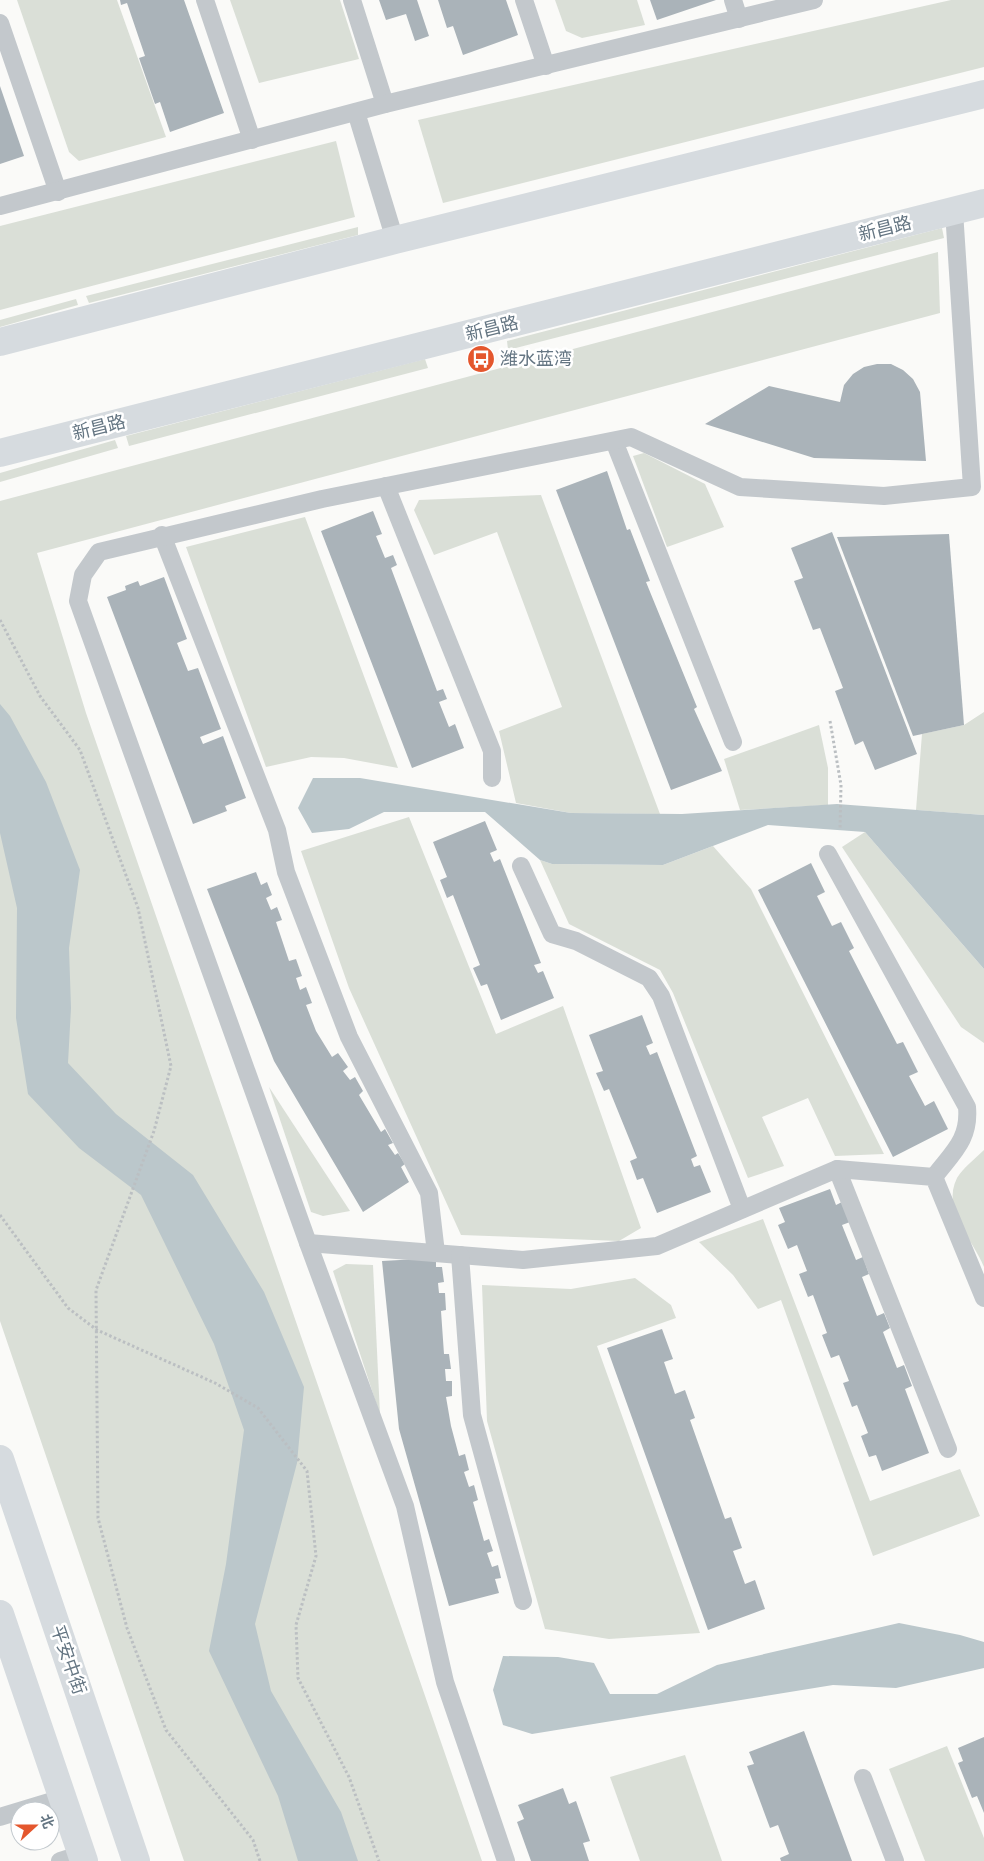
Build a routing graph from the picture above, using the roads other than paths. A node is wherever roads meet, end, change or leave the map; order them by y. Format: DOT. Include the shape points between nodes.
graph roads {
  1 [pos="205,0"];
  2 [pos="352,0"];
  3 [pos="524,0"];
  4 [pos="733,0"];
  5 [pos="814,0"];
  6 [pos="739,19"];
  7 [pos="0,23"];
  8 [pos="546,66"];
  9 [pos="984,94"];
  10 [pos="385,104"];
  11 [pos="356,112"];
  12 [pos="252,140"];
  13 [pos="58,192"];
  14 [pos="984,204"];
  15 [pos="0,206"];
  16 [pos="954,211"];
  17 [pos="395,240"];
  18 [pos="0,342"];
  19 [pos="614,441"];
  20 [pos="0,453"];
  21 [pos="386,486"];
  22 [pos="162,535"];
  23 [pos="733,742"];
  24 [pos="492,778"];
  25 [pos="828,854"];
  26 [pos="521,866"];
  27 [pos="837,1169"];
  28 [pos="934,1177"];
  29 [pos="742,1210"];
  30 [pos="308,1243"];
  31 [pos="436,1254"];
  32 [pos="460,1255"];
  33 [pos="984,1298"];
  34 [pos="948,1449"];
  35 [pos="0,1459"];
  36 [pos="523,1601"];
  37 [pos="0,1614"];
  38 [pos="863,1778"];
  39 [pos="62,1798"];
  40 [pos="0,1817"];
  41 [pos="75,1859"];
  42 [pos="136,1861"];
  43 [pos="506,1861"];
  44 [pos="895,1861"];
  1 -- 12 [label="lane"];
  2 -- 10 [label="lane"];
  3 -- 8 [label="lane"];
  4 -- 6 [label="lane"];
  5 -- 6 [label="lane"];
  6 -- 8 [label="lane"];
  7 -- 13 [label="lane"];
  8 -- 10 [label="lane"];
  9 -- 17 [label="main road"];
  10 -- 11 [label="lane"];
  11 -- 12 [label="lane"];
  11 -- 17 [label="lane"];
  12 -- 13 [label="lane"];
  13 -- 15 [label="lane"];
  14 -- 16 [label="main road, 新昌路"];
  16 -- 19 [label="lane" via="972,487 884,496 740,487 631,437"];
  16 -- 20 [label="main road, 新昌路"];
  17 -- 18 [label="main road"];
  19 -- 21 [label="lane"];
  19 -- 23 [label="lane"];
  21 -- 22 [label="lane"];
  21 -- 24 [label="lane" via="492,751"];
  22 -- 30 [label="lane" via="99,552 83,575 78,601"];
  22 -- 31 [label="lane" via="278,830 286,872 349,1037 429,1194"];
  25 -- 28 [label="lane" via="967,1107 968,1124 962,1140"];
  26 -- 29 [label="lane" via="552,934 576,941 649,978 661,996"];
  27 -- 28 [label="lane"];
  27 -- 29 [label="lane"];
  27 -- 34 [label="lane"];
  28 -- 33 [label="lane"];
  29 -- 32 [label="lane" via="657,1246 522,1260"];
  30 -- 31 [label="lane"];
  30 -- 43 [label="lane" via="405,1506 445,1682"];
  31 -- 32 [label="lane"];
  32 -- 36 [label="lane" via="472,1415"];
  35 -- 42 [label="main road, 平安中街"];
  37 -- 39 [label="main road"];
  38 -- 44 [label="lane"];
  39 -- 40 [label="lane"];
  39 -- 41 [label="main road"];
}
